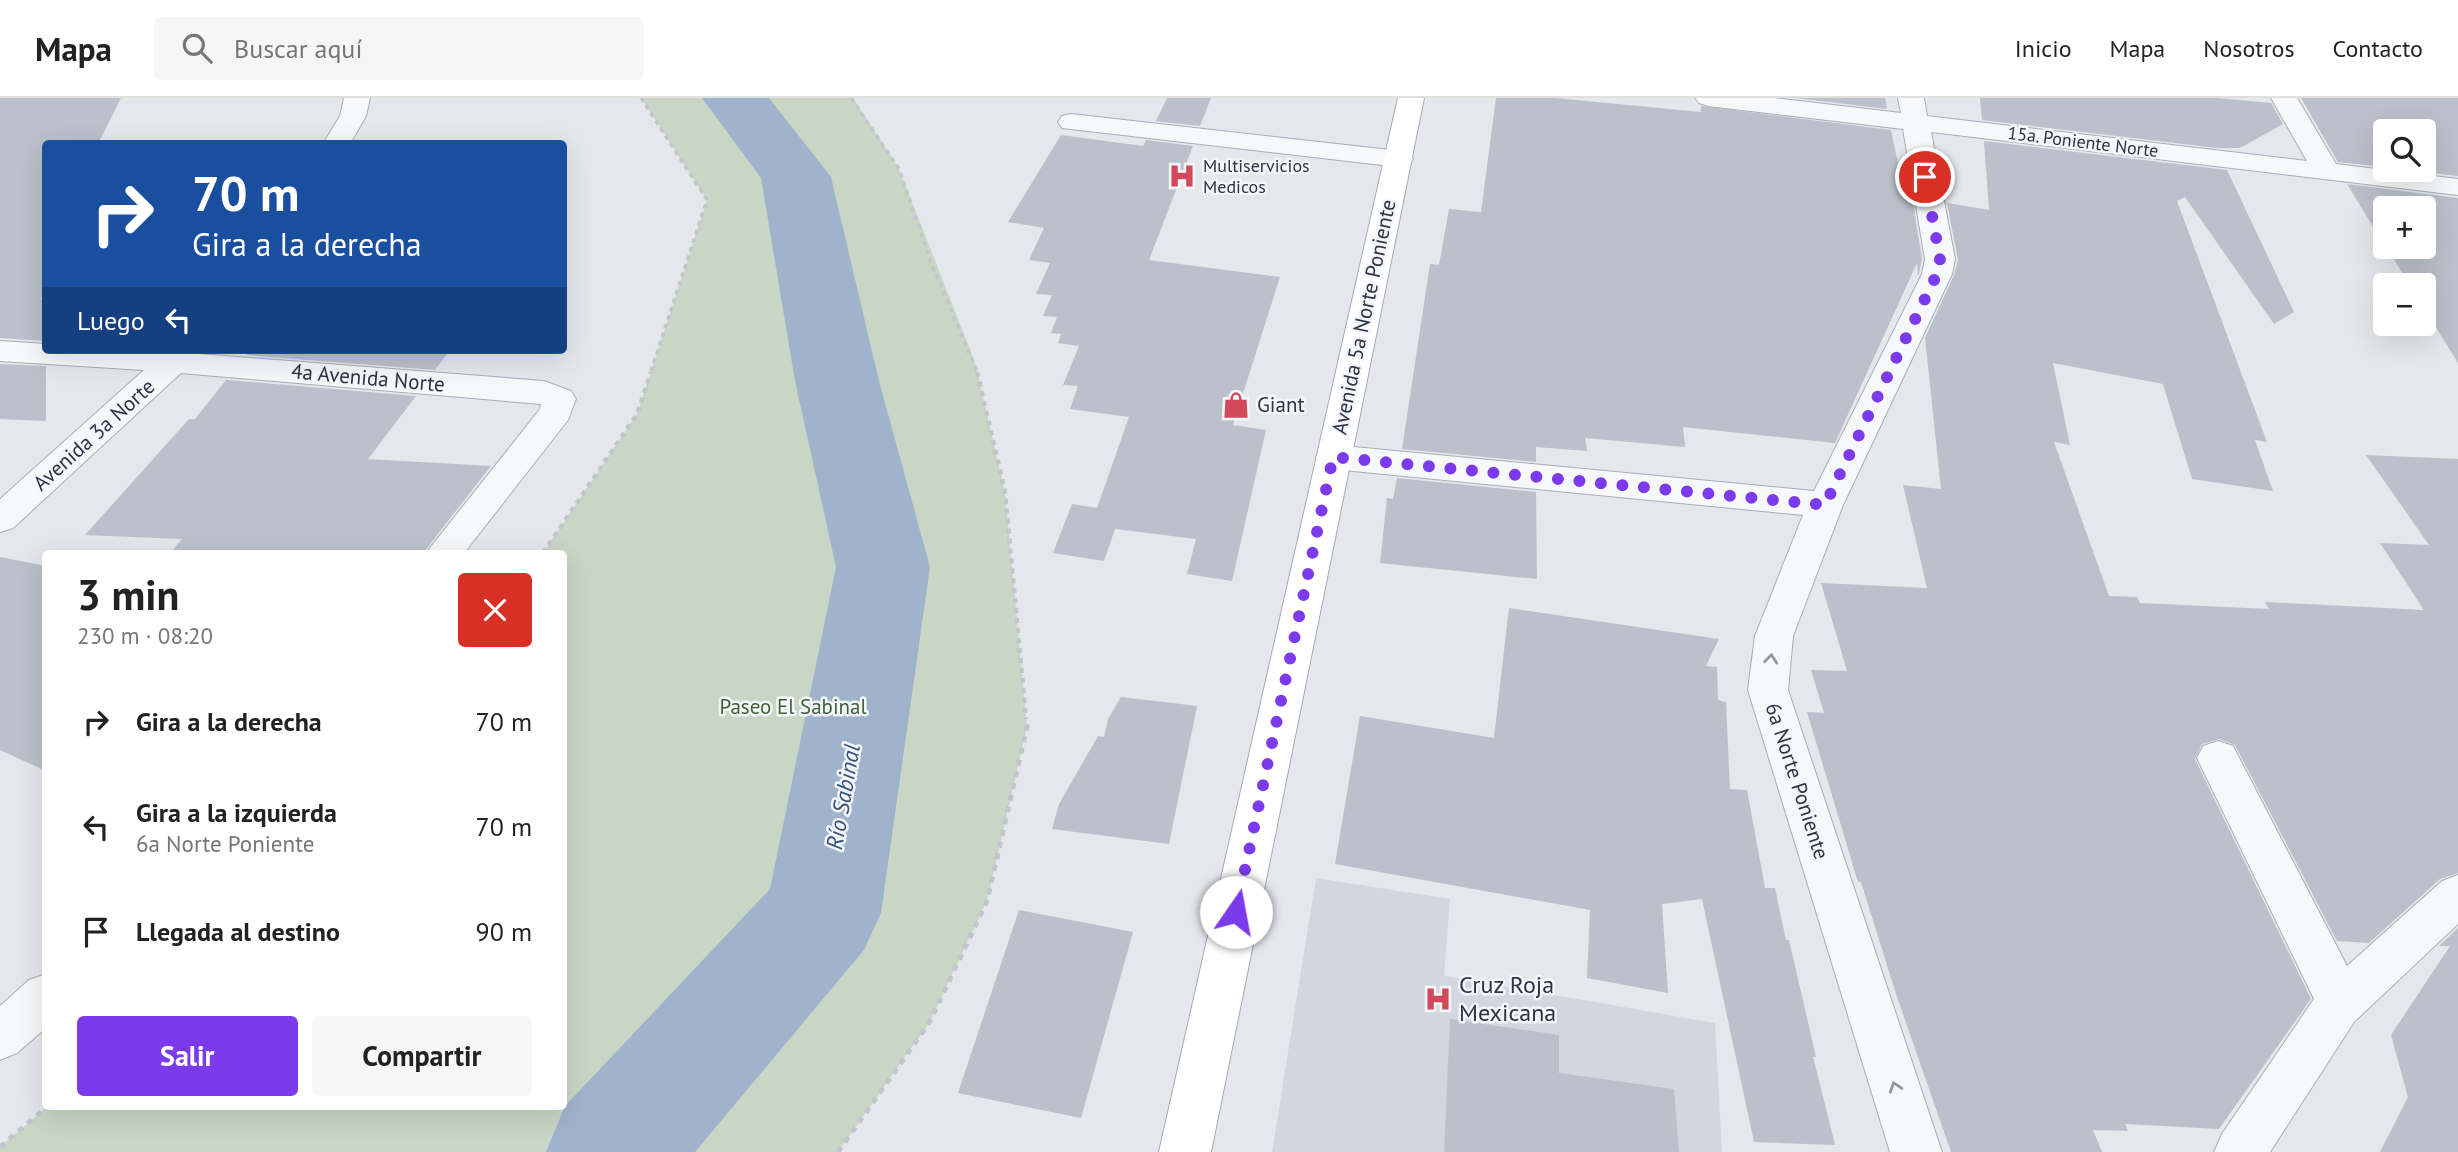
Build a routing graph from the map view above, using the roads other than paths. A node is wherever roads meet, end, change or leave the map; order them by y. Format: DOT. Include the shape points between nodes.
graph roads {
  1 [pos="357,98"];
  2 [pos="1412,98"];
  3 [pos="1707,98"];
  4 [pos="2284,98"];
  5 [pos="1913,110"];
  6 [pos="1071,122"];
  7 [pos="338,140"];
  8 [pos="1399,159"];
  9 [pos="2326,170"];
  10 [pos="2458,187"];
  11 [pos="0,351"];
  12 [pos="42,352"];
  13 [pos="109,354"];
  14 [pos="181,356"];
  15 [pos="1333,457"];
  16 [pos="1825,505"];
  17 [pos="0,519"];
  18 [pos="446,550"];
  19 [pos="2218,758"];
  20 [pos="2458,895"];
  21 [pos="42,1000"];
  22 [pos="2340,1002"];
  23 [pos="0,1037"];
  24 [pos="1185,1152"];
  25 [pos="1916,1152"];
  26 [pos="2240,1152"];
  1 -- 7 [label="street" via="353,116"];
  2 -- 8 [label="main road, Avenida 5a Norte Poniente"];
  3 -- 5 [label="street, 15a. Poniente Norte"];
  4 -- 9 [label="street"];
  5 -- 9 [label="street, 15a. Poniente Norte"];
  5 -- 16 [label="street, 6a Norte Poniente" via="1940,259 1937,274"];
  6 -- 8 [label="street"];
  8 -- 15 [label="main road, Avenida 5a Norte Poniente"];
  9 -- 10 [label="street, 15a. Poniente Norte"];
  11 -- 12 [label="street, 4a Avenida Norte"];
  13 -- 14 [label="street, 4a Avenida Norte"];
  14 -- 17 [label="street, Avenida 3a Norte"];
  14 -- 18 [label="street, 4a Avenida Norte" via="544,392 559,399 556,412"];
  15 -- 16 [label="street"];
  15 -- 24 [label="main road, Avenida 5a Norte Poniente"];
  25 -- 16 [label="street, 6a Norte Poniente, one-way" via="1768,691 1774,636"];
  19 -- 22 [label="street"];
  20 -- 22 [label="street"];
  21 -- 23 [label="street"];
  22 -- 26 [label="street"];
}
